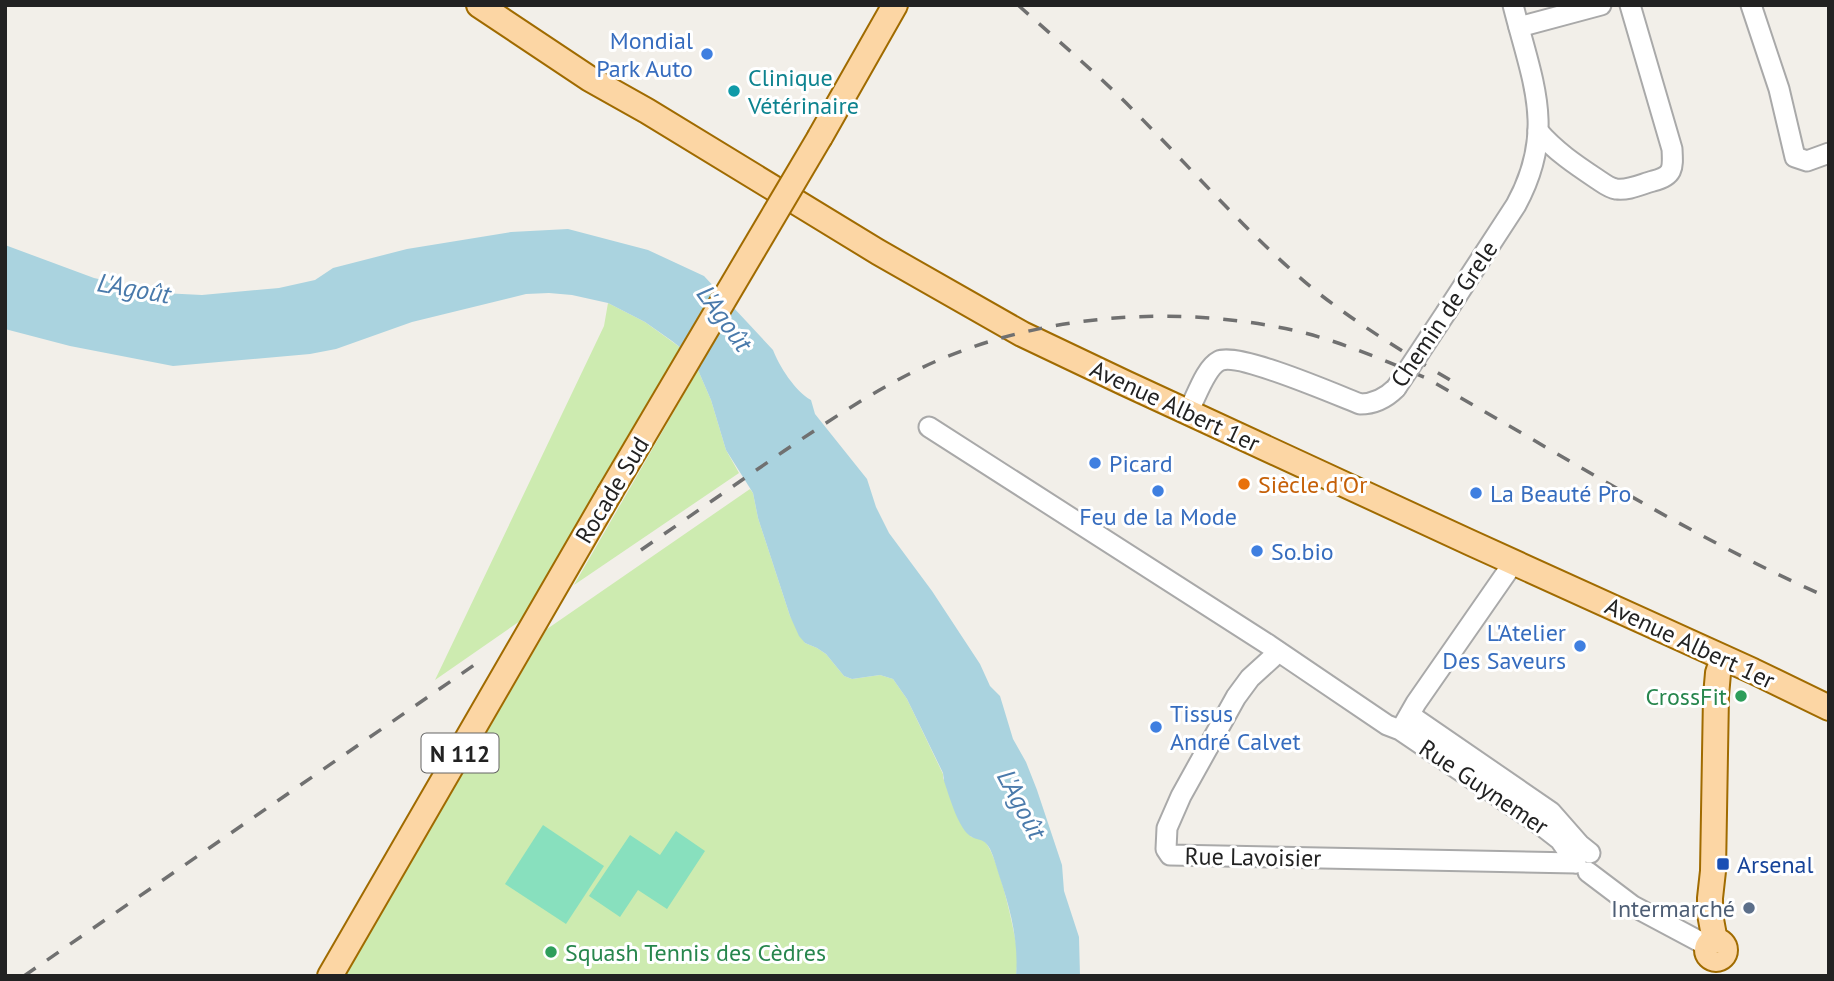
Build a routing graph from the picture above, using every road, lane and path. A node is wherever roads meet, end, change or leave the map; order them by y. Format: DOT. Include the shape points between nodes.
graph roads {
  1 [pos="479,5"];
  2 [pos="509,5"];
  3 [pos="895,5"];
  4 [pos="1513,5"];
  5 [pos="1601,5"];
  6 [pos="1630,5"];
  7 [pos="1751,5"];
  8 [pos="1519,27"];
  9 [pos="647,111"];
  10 [pos="1538,131"];
  11 [pos="1829,153"];
  12 [pos="1188,412"];
  13 [pos="929,427"];
  14 [pos="1511,562"];
  15 [pos="1277,651"];
  16 [pos="1723,657"];
  17 [pos="1829,708"];
  18 [pos="1405,723"];
  19 [pos="1585,863"];
  20 [pos="1710,914"];
  21 [pos="1680,930"];
  22 [pos="1712,955"];
  23 [pos="330,976"];
  1 -- 9 [label="main road"];
  2 -- 9 [label="main road"];
  3 -- 23 [label="main road, Rocade Sud / N 112, bridge"];
  4 -- 8 [label="street, Chemin de Grele"];
  5 -- 8 [label="street"];
  6 -- 10 [label="street" via="1672,149 1669,175 1612,189"];
  7 -- 11 [label="street" via="1779,89 1795,157 1807,161"];
  8 -- 10 [label="street, Chemin de Grele" via="1537,96"];
  9 -- 12 [label="main road, Avenue Albert 1er" via="1022,334"];
  10 -- 12 [label="street, Chemin de Grele, bridge" via="1537,152 1525,188 1388,396 1360,404 1230,359 1220,360 1206,375"];
  12 -- 14 [label="main road, Avenue Albert 1er"];
  13 -- 15 [label="street"];
  14 -- 16 [label="main road, Avenue Albert 1er"];
  14 -- 18 [label="street, Rue Guynemer"];
  15 -- 18 [label="street" via="1387,725"];
  15 -- 19 [label="street, Rue Lavoisier" via="1236,697 1181,796 1167,828 1170,855"];
  16 -- 17 [label="main road, Avenue Albert 1er"];
  16 -- 20 [label="main road" via="1717,673"];
  18 -- 19 [label="street, Rue Guynemer"];
  19 -- 21 [label="street" via="1633,906"];
  20 -- 21 [label="street"];
  20 -- 22 [label="main road"];
  21 -- 22 [label="street"];
}
